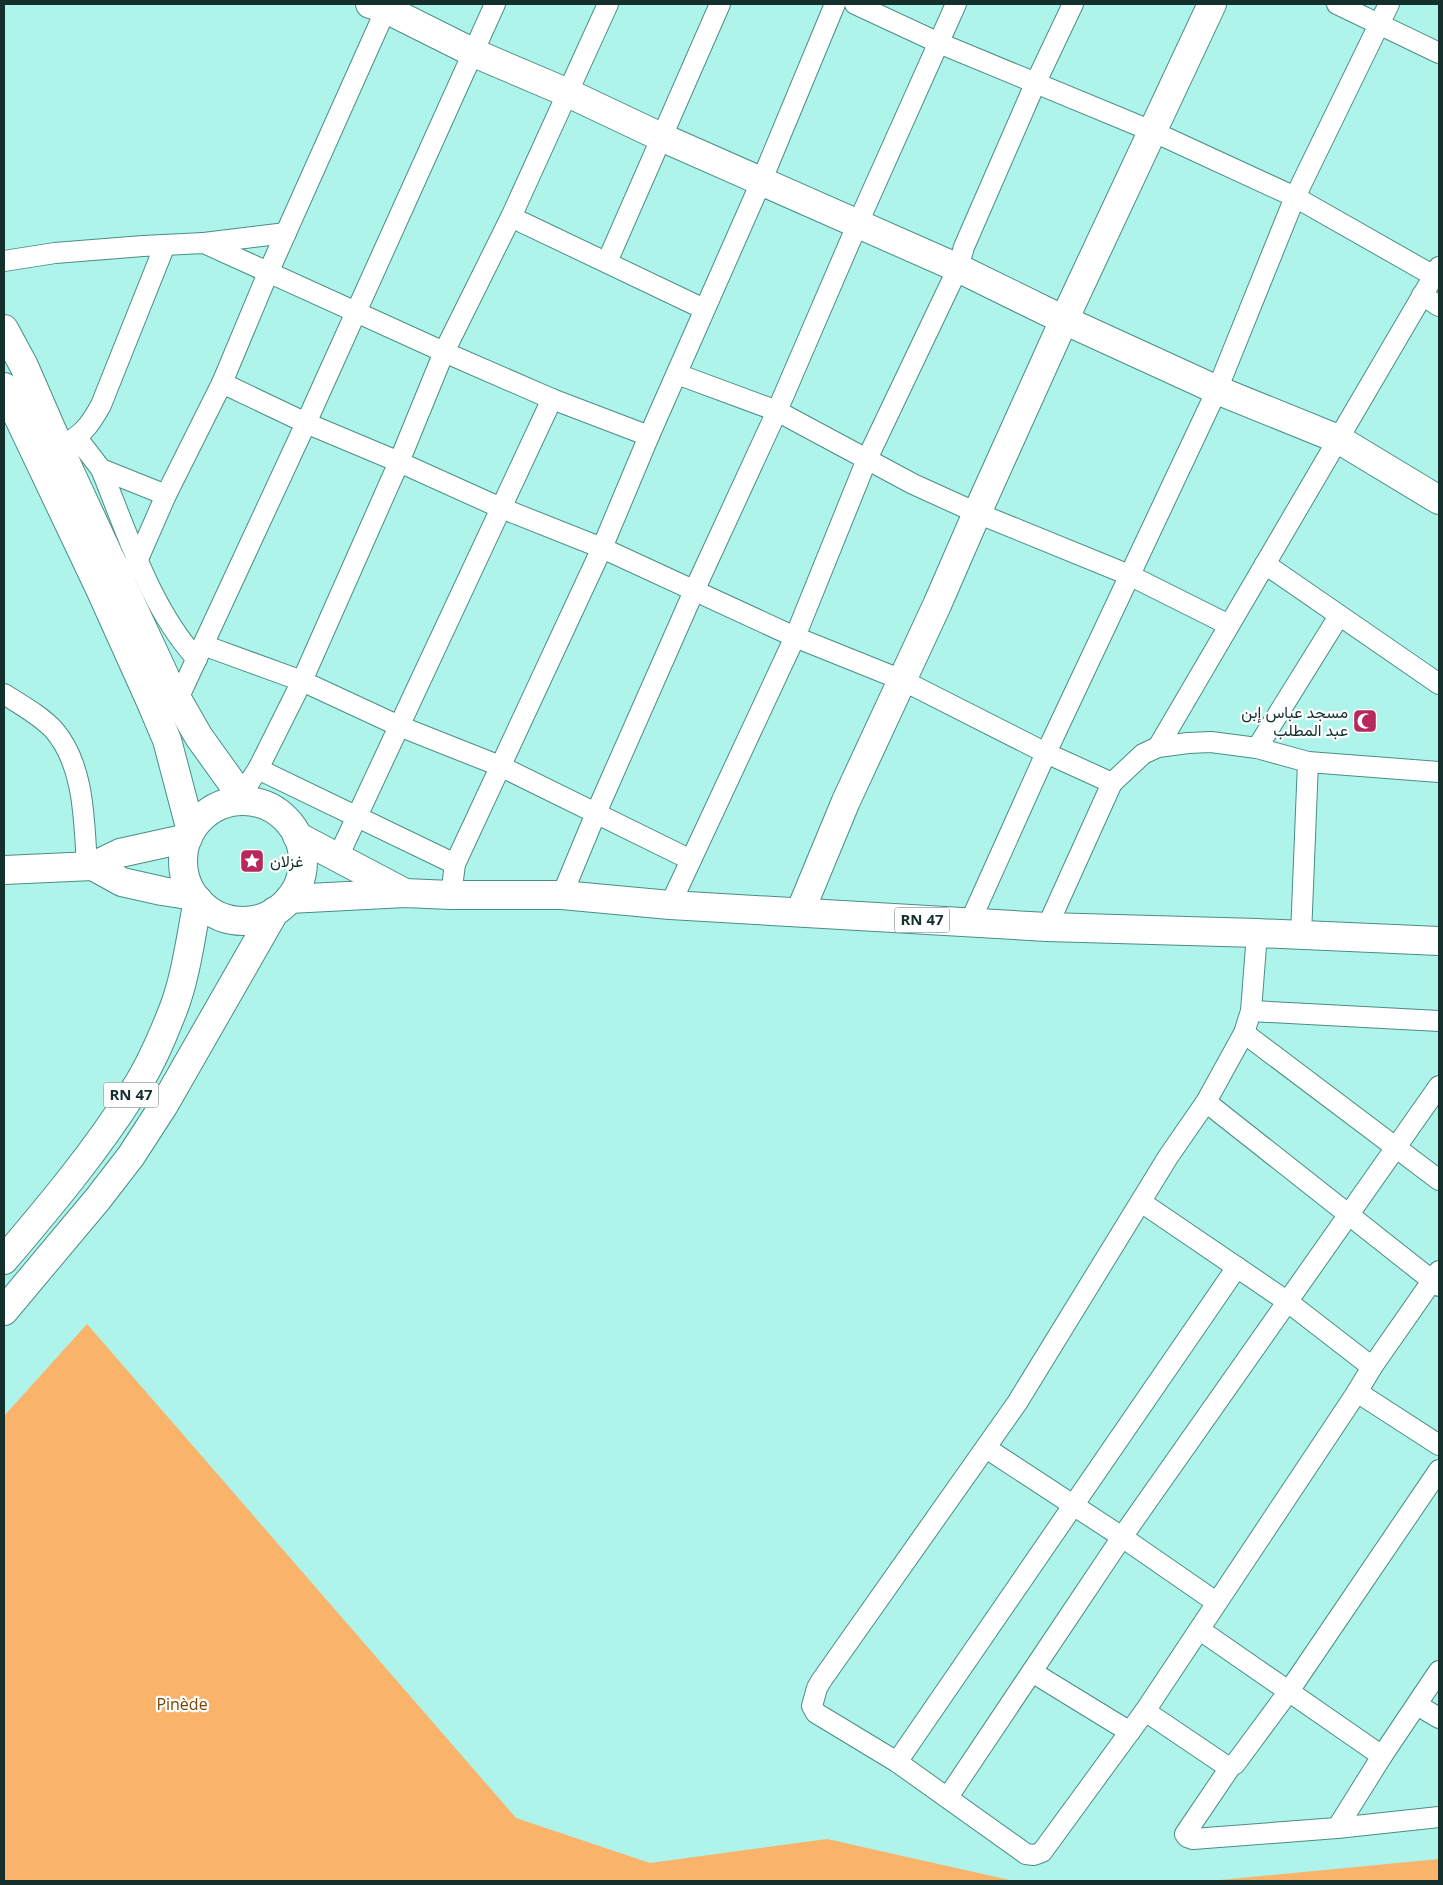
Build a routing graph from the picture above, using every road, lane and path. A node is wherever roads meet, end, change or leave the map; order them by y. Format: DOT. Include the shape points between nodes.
graph roads {
  1 [pos="495,4"];
  2 [pos="608,4"];
  3 [pos="720,4"];
  4 [pos="835,4"];
  5 [pos="855,4"];
  6 [pos="956,4"];
  7 [pos="1073,4"];
  8 [pos="1212,4"];
  9 [pos="1337,4"];
  10 [pos="1389,4"];
  11 [pos="378,6"];
  12 [pos="1379,25"];
  13 [pos="939,43"];
  14 [pos="474,53"];
  15 [pos="1439,53"];
  16 [pos="1035,84"];
  17 [pos="568,93"];
  18 [pos="1154,132"];
  19 [pos="661,137"];
  20 [pos="761,182"];
  21 [pos="1295,197"];
  22 [pos="511,217"];
  23 [pos="858,223"];
  24 [pos="286,233"];
  25 [pos="204,244"];
  26 [pos="165,245"];
  27 [pos="4,261"];
  28 [pos="607,262"];
  29 [pos="958,268"];
  30 [pos="1437,271"];
  31 [pos="268,273"];
  32 [pos="1431,300"];
  33 [pos="704,309"];
  34 [pos="355,313"];
  35 [pos="1064,320"];
  36 [pos="4,329"];
  37 [pos="444,352"];
  38 [pos="677,374"];
  39 [pos="222,383"];
  40 [pos="4,387"];
  41 [pos="1217,390"];
  42 [pos="552,399"];
  43 [pos="777,411"];
  44 [pos="306,423"];
  45 [pos="649,436"];
  46 [pos="1338,439"];
  47 [pos="68,442"];
  48 [pos="867,459"];
  49 [pos="399,462"];
  50 [pos="101,469"];
  51 [pos="166,495"];
  52 [pos="1439,500"];
  53 [pos="501,508"];
  54 [pos="977,513"];
  55 [pos="602,548"];
  56 [pos="138,559"];
  57 [pos="1265,564"];
  58 [pos="1129,575"];
  59 [pos="120,579"];
  60 [pos="694,592"];
  61 [pos="1338,616"];
  62 [pos="1229,625"];
  63 [pos="795,637"];
  64 [pos="200,652"];
  65 [pos="1437,676"];
  66 [pos="902,680"];
  67 [pos="302,681"];
  68 [pos="5,698"];
  69 [pos="177,701"];
  70 [pos="399,726"];
  71 [pos="1158,747"];
  72 [pos="1257,748"];
  73 [pos="1046,753"];
  74 [pos="1308,762"];
  75 [pos="500,766"];
  76 [pos="258,769"];
  77 [pos="1439,772"];
  78 [pos="1112,783"];
  79 [pos="243,798"];
  80 [pos="596,813"];
  81 [pos="357,816"];
  82 [pos="190,834"];
  83 [pos="297,836"];
  84 [pos="338,857"];
  85 [pos="691,860"];
  86 [pos="455,864"];
  87 [pos="90,866"];
  88 [pos="4,870"];
  89 [pos="405,893"];
  90 [pos="451,895"];
  91 [pos="562,895"];
  92 [pos="196,898"];
  93 [pos="282,905"];
  94 [pos="670,905"];
  95 [pos="800,912"];
  96 [pos="970,922"];
  97 [pos="1047,927"];
  98 [pos="1257,933"];
  99 [pos="1301,935"];
  100 [pos="1439,941"];
  101 [pos="1251,1011"];
  102 [pos="1439,1021"];
  103 [pos="1244,1033"];
  104 [pos="1439,1086"];
  105 [pos="1206,1102"];
  106 [pos="1395,1148"];
  107 [pos="1439,1180"];
  108 [pos="1142,1202"];
  109 [pos="1347,1215"];
  110 [pos="4,1260"];
  111 [pos="1237,1266"];
  112 [pos="1437,1279"];
  113 [pos="1288,1302"];
  114 [pos="4,1311"];
  115 [pos="1372,1367"];
  116 [pos="1358,1392"];
  117 [pos="1439,1445"];
  118 [pos="986,1448"];
  119 [pos="1439,1470"];
  120 [pos="1073,1506"];
  121 [pos="1122,1537"];
  122 [pos="1216,1602"];
  123 [pos="1200,1630"];
  124 [pos="1032,1672"];
  125 [pos="1439,1672"];
  126 [pos="1289,1691"];
  127 [pos="1417,1704"];
  128 [pos="1145,1711"];
  129 [pos="1439,1718"];
  130 [pos="1130,1732"];
  131 [pos="1382,1756"];
  132 [pos="897,1762"];
  133 [pos="1231,1766"];
  134 [pos="948,1797"];
  135 [pos="1439,1817"];
  136 [pos="1338,1828"];
  1 -- 14 [label="street"];
  2 -- 17 [label="street"];
  3 -- 19 [label="street"];
  4 -- 20 [label="street"];
  5 -- 13 [label="street"];
  6 -- 13 [label="street"];
  7 -- 16 [label="street"];
  8 -- 18 [label="main road"];
  9 -- 12 [label="street"];
  10 -- 12 [label="street"];
  11 -- 14 [label="main road"];
  11 -- 24 [label="street"];
  12 -- 15 [label="street"];
  12 -- 21 [label="street"];
  13 -- 16 [label="street"];
  13 -- 23 [label="street"];
  14 -- 17 [label="main road"];
  14 -- 34 [label="street"];
  16 -- 18 [label="street"];
  16 -- 29 [label="street" via="964,247"];
  17 -- 19 [label="main road"];
  17 -- 22 [label="street"];
  18 -- 21 [label="street"];
  18 -- 35 [label="main road"];
  19 -- 20 [label="main road"];
  19 -- 28 [label="street"];
  20 -- 23 [label="main road"];
  20 -- 33 [label="street"];
  21 -- 30 [label="street"];
  21 -- 41 [label="street"];
  22 -- 28 [label="street"];
  22 -- 37 [label="street"];
  23 -- 29 [label="main road"];
  23 -- 43 [label="street"];
  24 -- 25 [label="street"];
  24 -- 31 [label="street"];
  25 -- 26 [label="street"];
  25 -- 31 [label="street"];
  26 -- 27 [label="street" via="55,253"];
  26 -- 47 [label="street" via="101,405 91,424"];
  28 -- 33 [label="street"];
  29 -- 35 [label="main road"];
  29 -- 48 [label="street"];
  30 -- 32 [label="street"];
  31 -- 34 [label="street"];
  31 -- 39 [label="street"];
  32 -- 46 [label="street"];
  33 -- 38 [label="street"];
  34 -- 37 [label="street"];
  34 -- 44 [label="street"];
  35 -- 41 [label="main road"];
  35 -- 54 [label="main road"];
  36 -- 47 [label="main road"];
  37 -- 42 [label="street"];
  37 -- 49 [label="street"];
  38 -- 43 [label="street"];
  38 -- 45 [label="street"];
  39 -- 44 [label="street"];
  39 -- 51 [label="street"];
  40 -- 82 [label="main road" via="150,700 166,740"];
  41 -- 46 [label="main road"];
  41 -- 58 [label="street"];
  42 -- 45 [label="street"];
  42 -- 53 [label="street"];
  43 -- 48 [label="street"];
  43 -- 60 [label="street"];
  44 -- 49 [label="street"];
  44 -- 64 [label="street"];
  45 -- 55 [label="street"];
  46 -- 52 [label="main road"];
  46 -- 57 [label="street"];
  47 -- 50 [label="street"];
  47 -- 59 [label="main road"];
  48 -- 54 [label="street"];
  48 -- 63 [label="street"];
  49 -- 53 [label="street"];
  49 -- 67 [label="street"];
  50 -- 51 [label="street"];
  50 -- 56 [label="street"];
  51 -- 56 [label="street"];
  53 -- 55 [label="street"];
  53 -- 70 [label="street"];
  54 -- 58 [label="street"];
  54 -- 66 [label="main road"];
  55 -- 60 [label="street"];
  55 -- 75 [label="street"];
  56 -- 59 [label="street"];
  56 -- 64 [label="street" via="182,643"];
  57 -- 61 [label="street"];
  57 -- 62 [label="street"];
  58 -- 62 [label="street"];
  58 -- 73 [label="street"];
  59 -- 69 [label="main road"];
  60 -- 63 [label="street"];
  60 -- 80 [label="street"];
  61 -- 65 [label="street"];
  61 -- 72 [label="street"];
  62 -- 71 [label="street"];
  63 -- 66 [label="street"];
  63 -- 85 [label="street"];
  64 -- 67 [label="street"];
  64 -- 69 [label="street"];
  66 -- 73 [label="street"];
  66 -- 95 [label="main road" via="846,801"];
  67 -- 70 [label="street"];
  67 -- 76 [label="street"];
  68 -- 87 [label="street" via="40,718 54,730 65,747 75,770 82,803"];
  69 -- 79 [label="main road"];
  70 -- 75 [label="street"];
  70 -- 81 [label="street"];
  71 -- 72 [label="street" via="1211,742"];
  71 -- 78 [label="street" via="1143,754"];
  72 -- 74 [label="street"];
  73 -- 78 [label="street"];
  73 -- 96 [label="street"];
  74 -- 77 [label="street"];
  74 -- 99 [label="street"];
  75 -- 80 [label="street"];
  75 -- 86 [label="street"];
  76 -- 79 [label="street"];
  76 -- 81 [label="street"];
  78 -- 97 [label="street"];
  79 -- 82 [label="main road" via="214,808 201,818"];
  79 -- 83 [label="main road" via="276,810"];
  80 -- 85 [label="street"];
  80 -- 91 [label="street"];
  81 -- 84 [label="street"];
  81 -- 86 [label="street"];
  82 -- 87 [label="main road" via="120,853"];
  82 -- 92 [label="main road" via="184,852 184,868"];
  83 -- 84 [label="main road, RN 47"];
  83 -- 93 [label="main road" via="302,852 302,869 298,885"];
  84 -- 89 [label="main road, RN 47"];
  85 -- 94 [label="street"];
  86 -- 90 [label="street"];
  87 -- 88 [label="main road"];
  87 -- 92 [label="main road" via="122,882"];
  89 -- 90 [label="main road, RN 47"];
  89 -- 93 [label="main road, RN 47"];
  90 -- 91 [label="main road, RN 47"];
  91 -- 94 [label="main road, RN 47"];
  92 -- 93 [label="main road" via="211,911 243,921 260,918"];
  92 -- 110 [label="main road, RN 47" via="174,1008 134,1092 58,1195"];
  93 -- 114 [label="main road, RN 47" via="131,1156"];
  94 -- 95 [label="main road, RN 47"];
  95 -- 96 [label="main road, RN 47"];
  96 -- 97 [label="main road, RN 47"];
  97 -- 98 [label="main road, RN 47"];
  98 -- 99 [label="main road, RN 47"];
  98 -- 101 [label="street"];
  99 -- 100 [label="main road, RN 47"];
  101 -- 102 [label="street"];
  101 -- 103 [label="street"];
  103 -- 105 [label="street"];
  103 -- 106 [label="street"];
  104 -- 106 [label="street"];
  105 -- 108 [label="street"];
  105 -- 109 [label="street"];
  106 -- 107 [label="street"];
  106 -- 109 [label="street"];
  108 -- 111 [label="street"];
  108 -- 118 [label="street" via="1018,1403"];
  109 -- 112 [label="street"];
  109 -- 113 [label="street"];
  111 -- 113 [label="street"];
  111 -- 120 [label="street"];
  112 -- 115 [label="street"];
  113 -- 115 [label="street"];
  113 -- 121 [label="street"];
  115 -- 116 [label="street"];
  116 -- 117 [label="street"];
  116 -- 122 [label="street"];
  118 -- 120 [label="street"];
  118 -- 132 [label="street" via="821,1681 812,1706 816,1713"];
  119 -- 126 [label="street"];
  120 -- 121 [label="street"];
  120 -- 132 [label="street"];
  121 -- 122 [label="street"];
  121 -- 124 [label="street"];
  122 -- 123 [label="street"];
  123 -- 126 [label="street"];
  123 -- 128 [label="street"];
  124 -- 130 [label="street"];
  124 -- 134 [label="street"];
  125 -- 127 [label="street"];
  126 -- 131 [label="street"];
  126 -- 133 [label="street"];
  127 -- 129 [label="street"];
  127 -- 131 [label="street"];
  128 -- 130 [label="street"];
  128 -- 133 [label="street"];
  130 -- 134 [label="street" via="1038,1854 1026,1854"];
  131 -- 136 [label="street"];
  132 -- 134 [label="street"];
  133 -- 136 [label="street" via="1185,1834 1187,1837"];
  135 -- 136 [label="street"];
}
